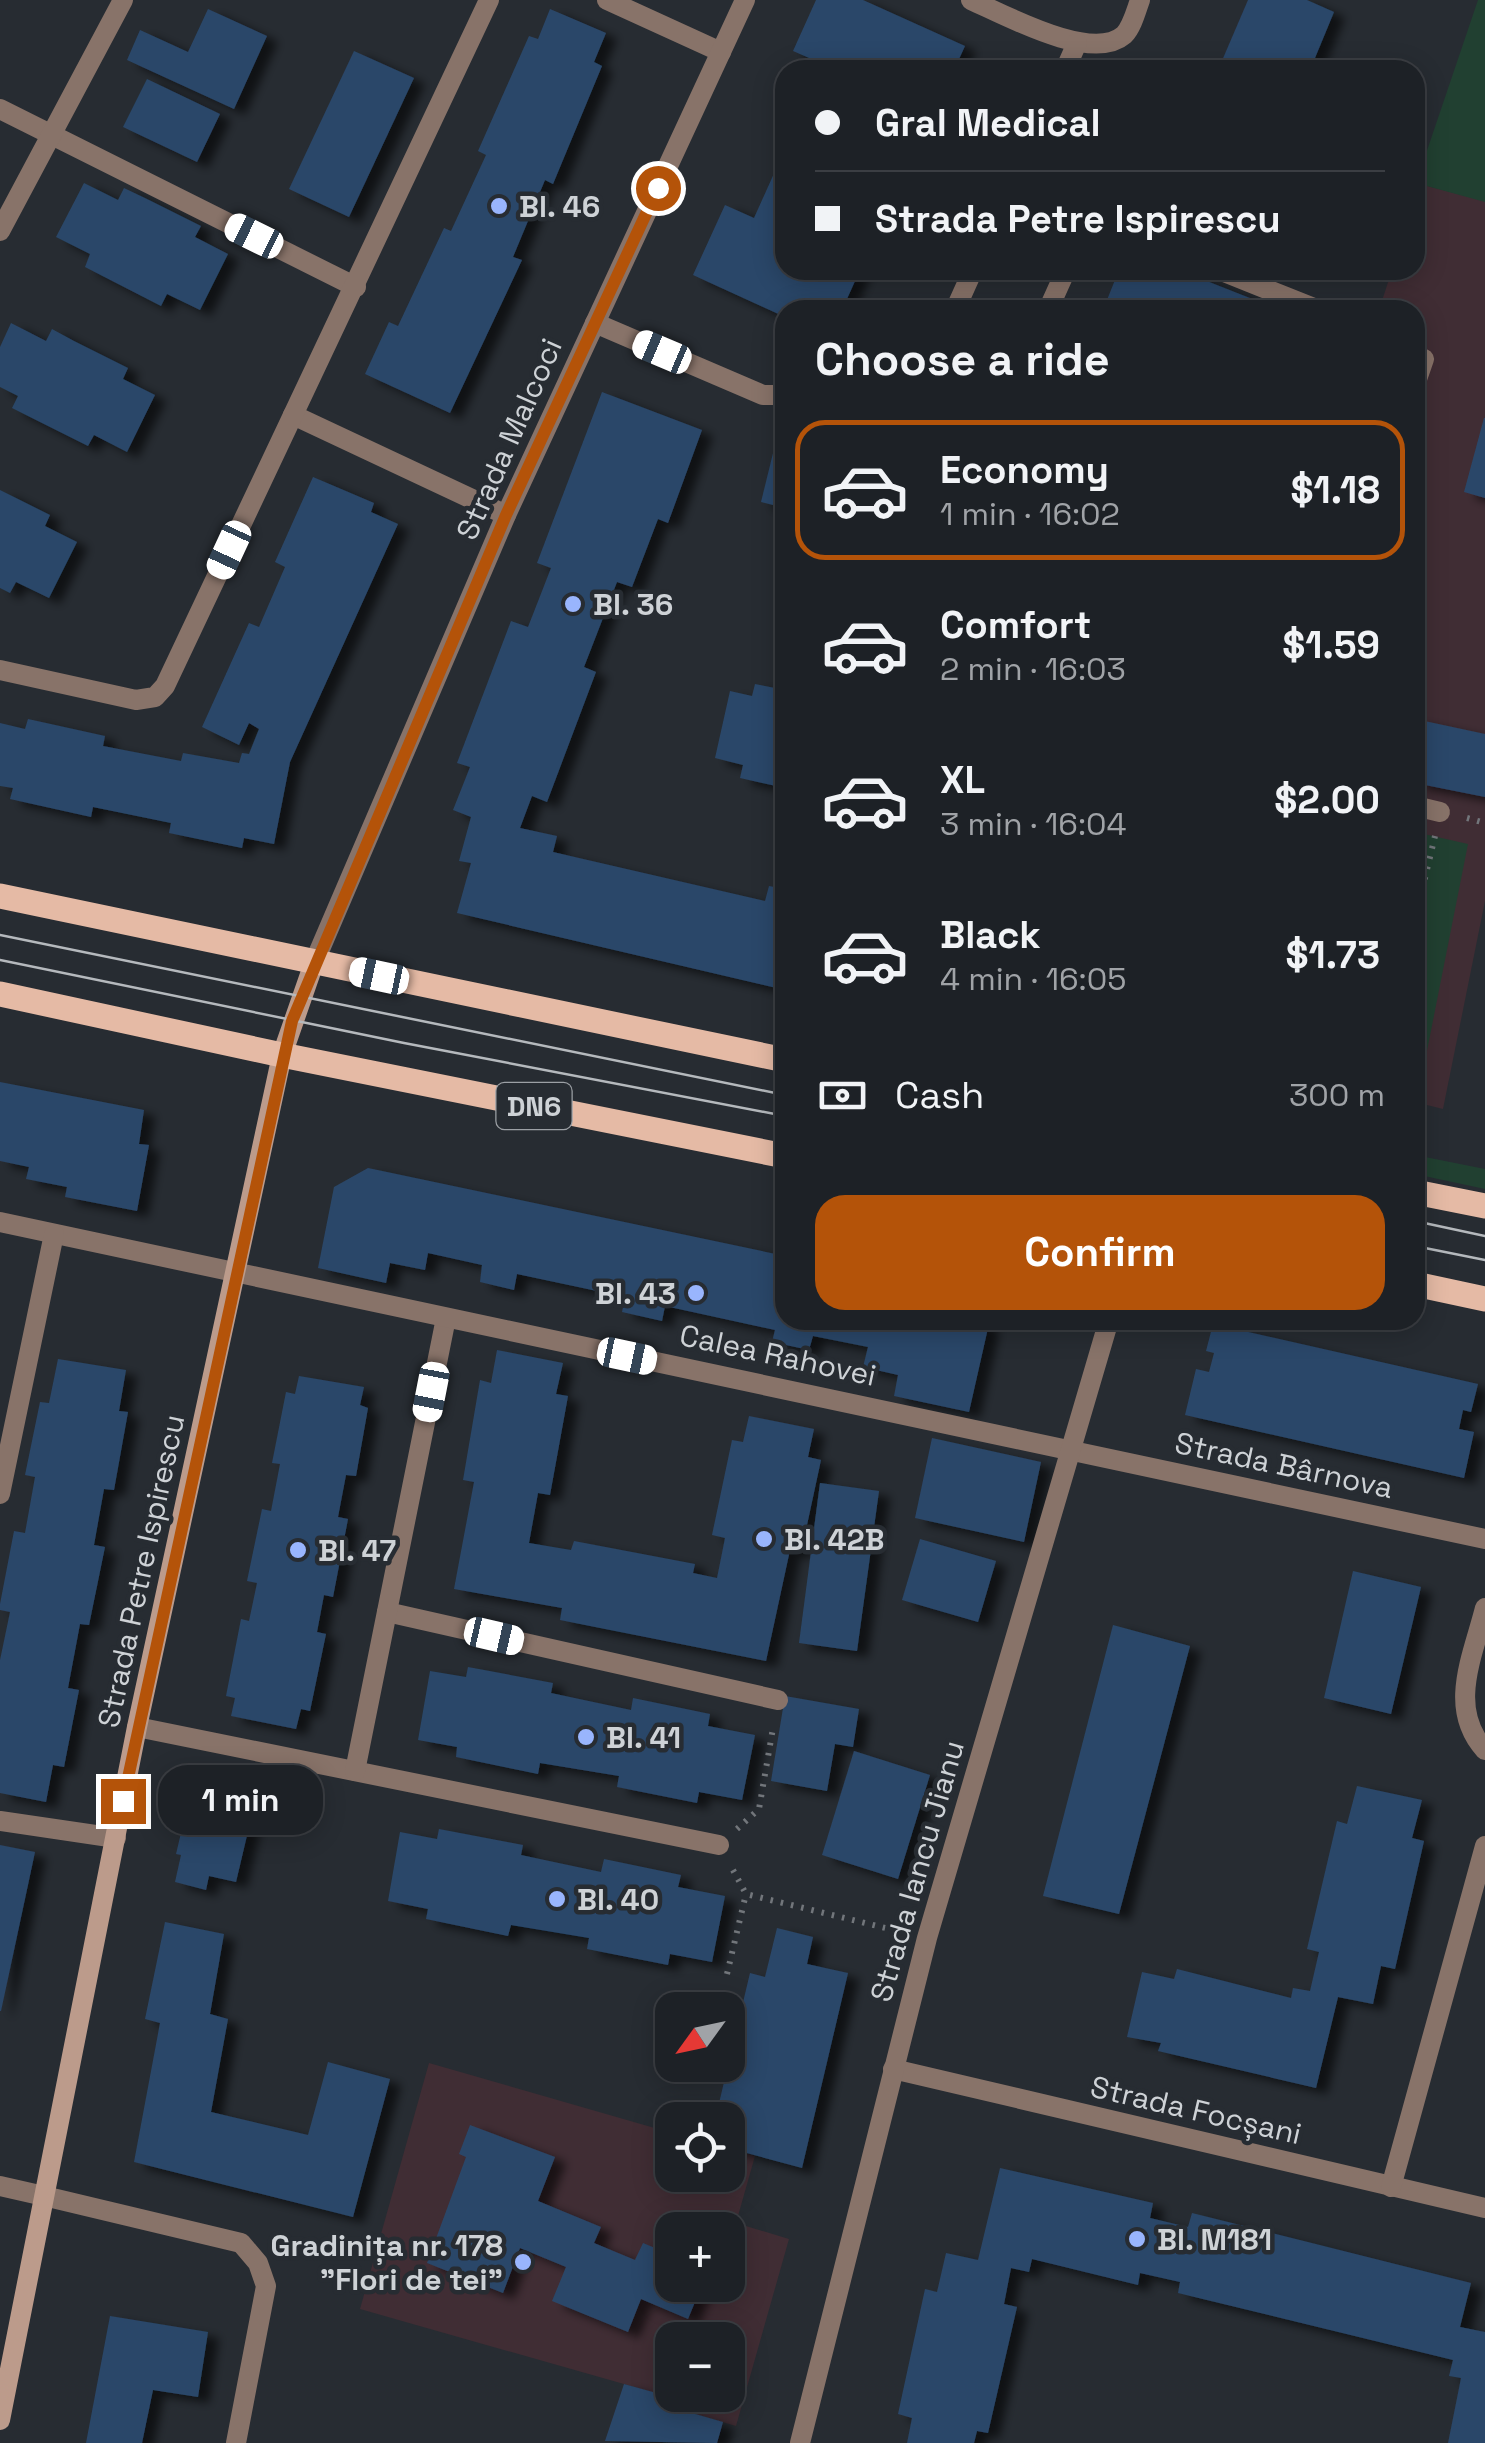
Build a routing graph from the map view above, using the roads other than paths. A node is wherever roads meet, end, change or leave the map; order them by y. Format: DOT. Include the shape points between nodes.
graph roads {
  1 [pos="123,0"];
  2 [pos="489,0"];
  3 [pos="607,0"];
  4 [pos="745,0"];
  5 [pos="970,0"];
  6 [pos="1140,0"];
  7 [pos="1077,43"];
  8 [pos="721,52"];
  9 [pos="1069,60"];
  10 [pos="0,109"];
  11 [pos="52,136"];
  12 [pos="0,232"];
  13 [pos="1244,280"];
  14 [pos="356,287"];
  15 [pos="1295,300"];
  16 [pos="595,323"];
  17 [pos="775,395"];
  18 [pos="293,415"];
  19 [pos="506,515"];
  20 [pos="0,670"];
  21 [pos="1425,808"];
  22 [pos="1440,812"];
  23 [pos="0,896"];
  24 [pos="314,963"];
  25 [pos="0,994"];
  26 [pos="282,1055"];
  27 [pos="775,1058"];
  28 [pos="775,1154"];
  29 [pos="1425,1194"];
  30 [pos="1485,1206"];
  31 [pos="0,1222"];
  32 [pos="54,1234"];
  33 [pos="236,1274"];
  34 [pos="1425,1286"];
  35 [pos="1485,1299"];
  36 [pos="446,1318"];
  37 [pos="1106,1330"];
  38 [pos="6,1443"];
  39 [pos="1071,1450"];
  40 [pos="0,1494"];
  41 [pos="1485,1538"];
  42 [pos="1485,1608"];
  43 [pos="387,1612"];
  44 [pos="778,1700"];
  45 [pos="137,1727"];
  46 [pos="1485,1750"];
  47 [pos="355,1771"];
  48 [pos="0,1821"];
  49 [pos="116,1838"];
  50 [pos="719,1846"];
  51 [pos="1485,1846"];
  52 [pos="893,2069"];
  53 [pos="0,2186"];
  54 [pos="1391,2187"];
  55 [pos="44,2196"];
  56 [pos="1485,2208"];
  57 [pos="0,2420"];
  58 [pos="236,2443"];
  59 [pos="800,2443"];
  1 -- 11 [label="street"];
  2 -- 14 [label="street"];
  3 -- 8 [label="street"];
  4 -- 8 [label="street, Strada Malcoci"];
  5 -- 7 [label="street"];
  6 -- 7 [label="street" via="1127,33 1110,44"];
  7 -- 9 [label="street"];
  8 -- 16 [label="street, Strada Malcoci"];
  10 -- 11 [label="street"];
  11 -- 12 [label="street"];
  11 -- 14 [label="street"];
  13 -- 15 [label="street"];
  14 -- 18 [label="street"];
  16 -- 17 [label="street"];
  16 -- 19 [label="street, Strada Malcoci"];
  18 -- 19 [label="street"];
  18 -- 20 [label="street" via="166,686 155,697 136,700"];
  19 -- 24 [label="street, Strada Malcoci"];
  21 -- 22 [label="street"];
  23 -- 24 [label="main road"];
  24 -- 26 [label="street, Strada Petre Ispirescu"];
  24 -- 27 [label="main road"];
  25 -- 26 [label="main road, DN6"];
  26 -- 28 [label="main road, DN6"];
  26 -- 33 [label="street, Strada Petre Ispirescu"];
  29 -- 30 [label="main road"];
  31 -- 32 [label="street, Calea Rahovei"];
  32 -- 33 [label="street, Calea Rahovei"];
  32 -- 38 [label="street"];
  33 -- 36 [label="street, Calea Rahovei"];
  33 -- 45 [label="street, Strada Petre Ispirescu"];
  34 -- 35 [label="main road"];
  36 -- 39 [label="street, Calea Rahovei"];
  36 -- 43 [label="street"];
  37 -- 39 [label="street, Strada Iancu Jianu"];
  38 -- 40 [label="street"];
  39 -- 41 [label="street, Strada Bârnova"];
  39 -- 52 [label="street, Strada Iancu Jianu"];
  42 -- 46 [label="street" via="1462,1695 1472,1736"];
  43 -- 44 [label="street"];
  43 -- 47 [label="street"];
  45 -- 47 [label="street"];
  45 -- 49 [label="street, Strada Petre Ispirescu"];
  47 -- 50 [label="street"];
  48 -- 49 [label="street"];
  49 -- 55 [label="street, Strada Petre Ispirescu"];
  51 -- 54 [label="street"];
  52 -- 54 [label="street, Strada Focșani"];
  52 -- 59 [label="street, Strada Iancu Jianu"];
  53 -- 55 [label="street"];
  54 -- 56 [label="street, Strada Focșani"];
  55 -- 57 [label="street, Strada Petre Ispirescu"];
  55 -- 58 [label="street" via="241,2244 258,2263 266,2286"];
}
